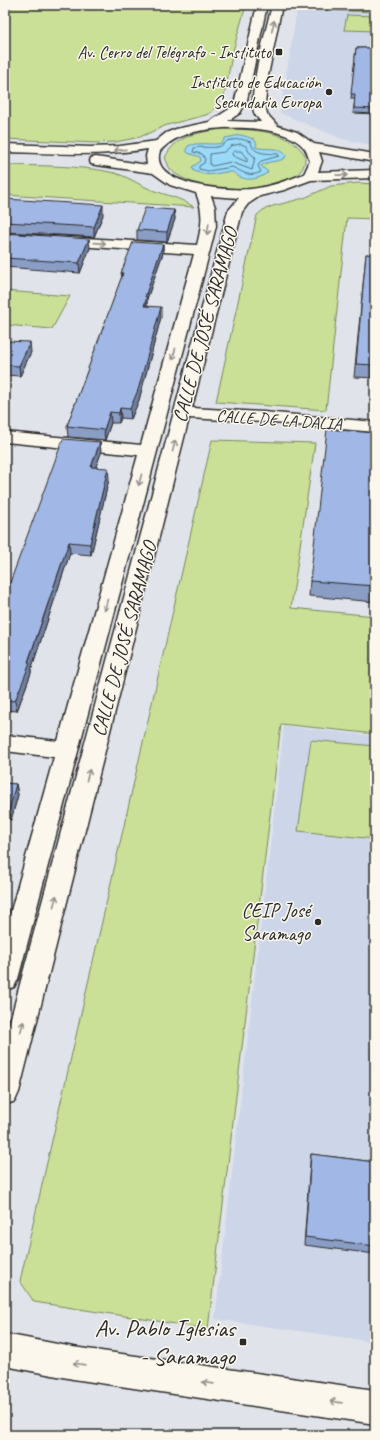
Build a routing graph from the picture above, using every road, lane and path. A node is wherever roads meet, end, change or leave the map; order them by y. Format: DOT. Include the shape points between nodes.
graph roads {
  1 [pos="262,5"];
  2 [pos="277,5"];
  3 [pos="211,125"];
  4 [pos="274,129"];
  5 [pos="159,144"];
  6 [pos="5,148"];
  7 [pos="311,148"];
  8 [pos="5,155"];
  9 [pos="375,158"];
  10 [pos="157,170"];
  11 [pos="375,174"];
  12 [pos="309,176"];
  13 [pos="202,191"];
  14 [pos="254,194"];
  15 [pos="5,237"];
  16 [pos="203,250"];
  17 [pos="182,413"];
  18 [pos="375,427"];
  19 [pos="5,437"];
  20 [pos="148,452"];
  21 [pos="5,743"];
  22 [pos="67,750"];
  23 [pos="5,979"];
  24 [pos="5,1092"];
  25 [pos="5,1350"];
  26 [pos="375,1407"];
  1 -- 3 [label="street" via="241,100 236,110"];
  4 -- 2 [label="street, one-way" via="260,112 259,101"];
  3 -- 4 [label="street" via="233,124"];
  3 -- 5 [label="street" via="180,132"];
  4 -- 7 [label="street" via="296,137"];
  5 -- 6 [label="street, one-way" via="91,152"];
  5 -- 10 [label="street" via="152,157"];
  7 -- 9 [label="street"];
  7 -- 12 [label="street" via="316,161"];
  8 -- 10 [label="street" via="86,160"];
  10 -- 13 [label="street" via="174,183"];
  12 -- 11 [label="street, one-way"];
  12 -- 14 [label="street" via="277,189"];
  13 -- 14 [label="street"];
  13 -- 16 [label="street, CALLE DE JOSÉ SARAMAGO, one-way" via="208,207 209,226"];
  14 -- 17 [label="street, CALLE DE JOSÉ SARAMAGO" via="243,201 235,211"];
  15 -- 16 [label="street, one-way"];
  16 -- 20 [label="street, CALLE DE JOSÉ SARAMAGO, one-way"];
  17 -- 18 [label="street, CALLE DE LA DALIA"];
  24 -- 17 [label="street, CALLE DE JOSÉ SARAMAGO, one-way"];
  19 -- 20 [label="street"];
  20 -- 22 [label="street, CALLE DE JOSÉ SARAMAGO, one-way"];
  21 -- 22 [label="street"];
  22 -- 23 [label="street, CALLE DE JOSÉ SARAMAGO"];
  26 -- 25 [label="street, one-way" via="73,1363"];
}
